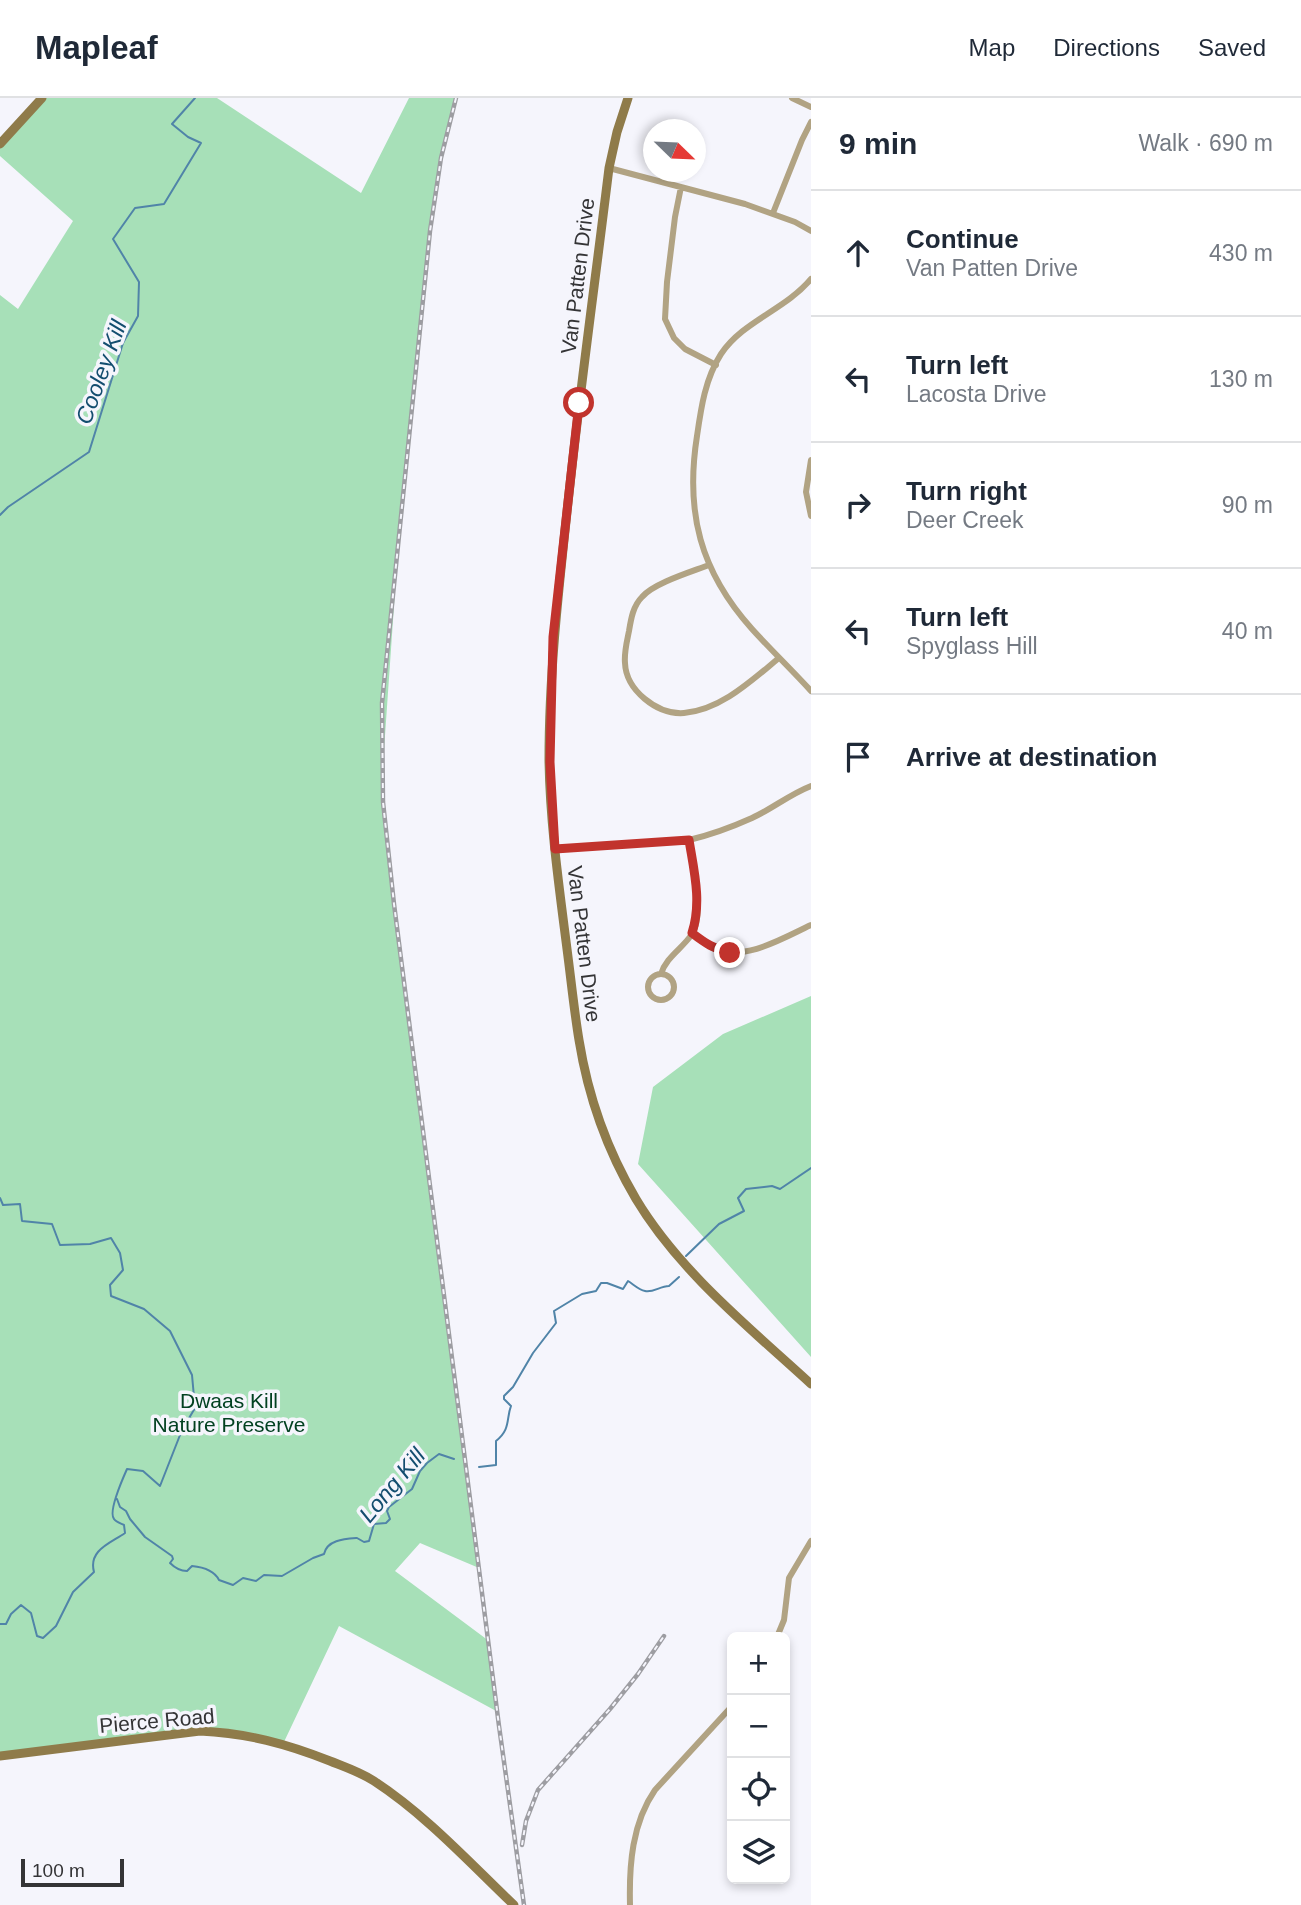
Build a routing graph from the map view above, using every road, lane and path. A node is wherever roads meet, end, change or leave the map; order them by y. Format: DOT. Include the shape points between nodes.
graph roads {
  1 [pos="42,98"];
  2 [pos="628,98"];
  3 [pos="792,98"];
  4 [pos="811,107"];
  5 [pos="811,122"];
  6 [pos="0,144"];
  7 [pos="609,168"];
  8 [pos="681,187"];
  9 [pos="774,213"];
  10 [pos="811,231"];
  11 [pos="811,279"];
  12 [pos="716,365"];
  13 [pos="811,460"];
  14 [pos="811,516"];
  15 [pos="709,565"];
  16 [pos="779,658"];
  17 [pos="811,691"];
  18 [pos="811,786"];
  19 [pos="689,840"];
  20 [pos="555,849"];
  21 [pos="811,925"];
  22 [pos="692,933"];
  23 [pos="661,974"];
  24 [pos="811,1384"];
  25 [pos="811,1541"];
  26 [pos="779,1632"];
  27 [pos="727,1711"];
  28 [pos="0,1756"];
  29 [pos="514,1905"];
  30 [pos="630,1905"];
  1 -- 6 [label="street"];
  2 -- 7 [label="street, Van Patten Drive"];
  3 -- 4 [label="street"];
  5 -- 9 [label="street"];
  7 -- 8 [label="street"];
  7 -- 20 [label="street, Van Patten Drive" via="553,637 550,762"];
  8 -- 9 [label="street"];
  8 -- 12 [label="street" via="665,319 685,349"];
  9 -- 10 [label="street"];
  11 -- 12 [label="street" via="734,338"];
  12 -- 15 [label="street" via="705,389 693,462 693,502"];
  13 -- 14 [label="street" via="806,492"];
  15 -- 16 [label="street" via="724,593"];
  15 -- 16 [label="street" via="639,599 625,664 634,688 673,713 693,712 740,691"];
  16 -- 17 [label="street"];
  18 -- 19 [label="street" via="753,818"];
  19 -- 20 [label="street"];
  19 -- 22 [label="street" via="698,907"];
  20 -- 24 [label="street, Van Patten Drive" via="579,1041 595,1107 614,1157 636,1199 678,1256"];
  21 -- 22 [label="street" via="761,946 730,953 705,944"];
  22 -- 23 [label="street"];
  23 -- 23 [label="street" via="648,985 651,995 659,999 668,997 673,988 670,979"];
  25 -- 26 [label="street" via="789,1578"];
  27 -- 30 [label="street" via="646,1802 632,1850"];
  28 -- 29 [label="street, Pierce Road" via="200,1731 269,1740 329,1760 375,1782 423,1818"];
}
